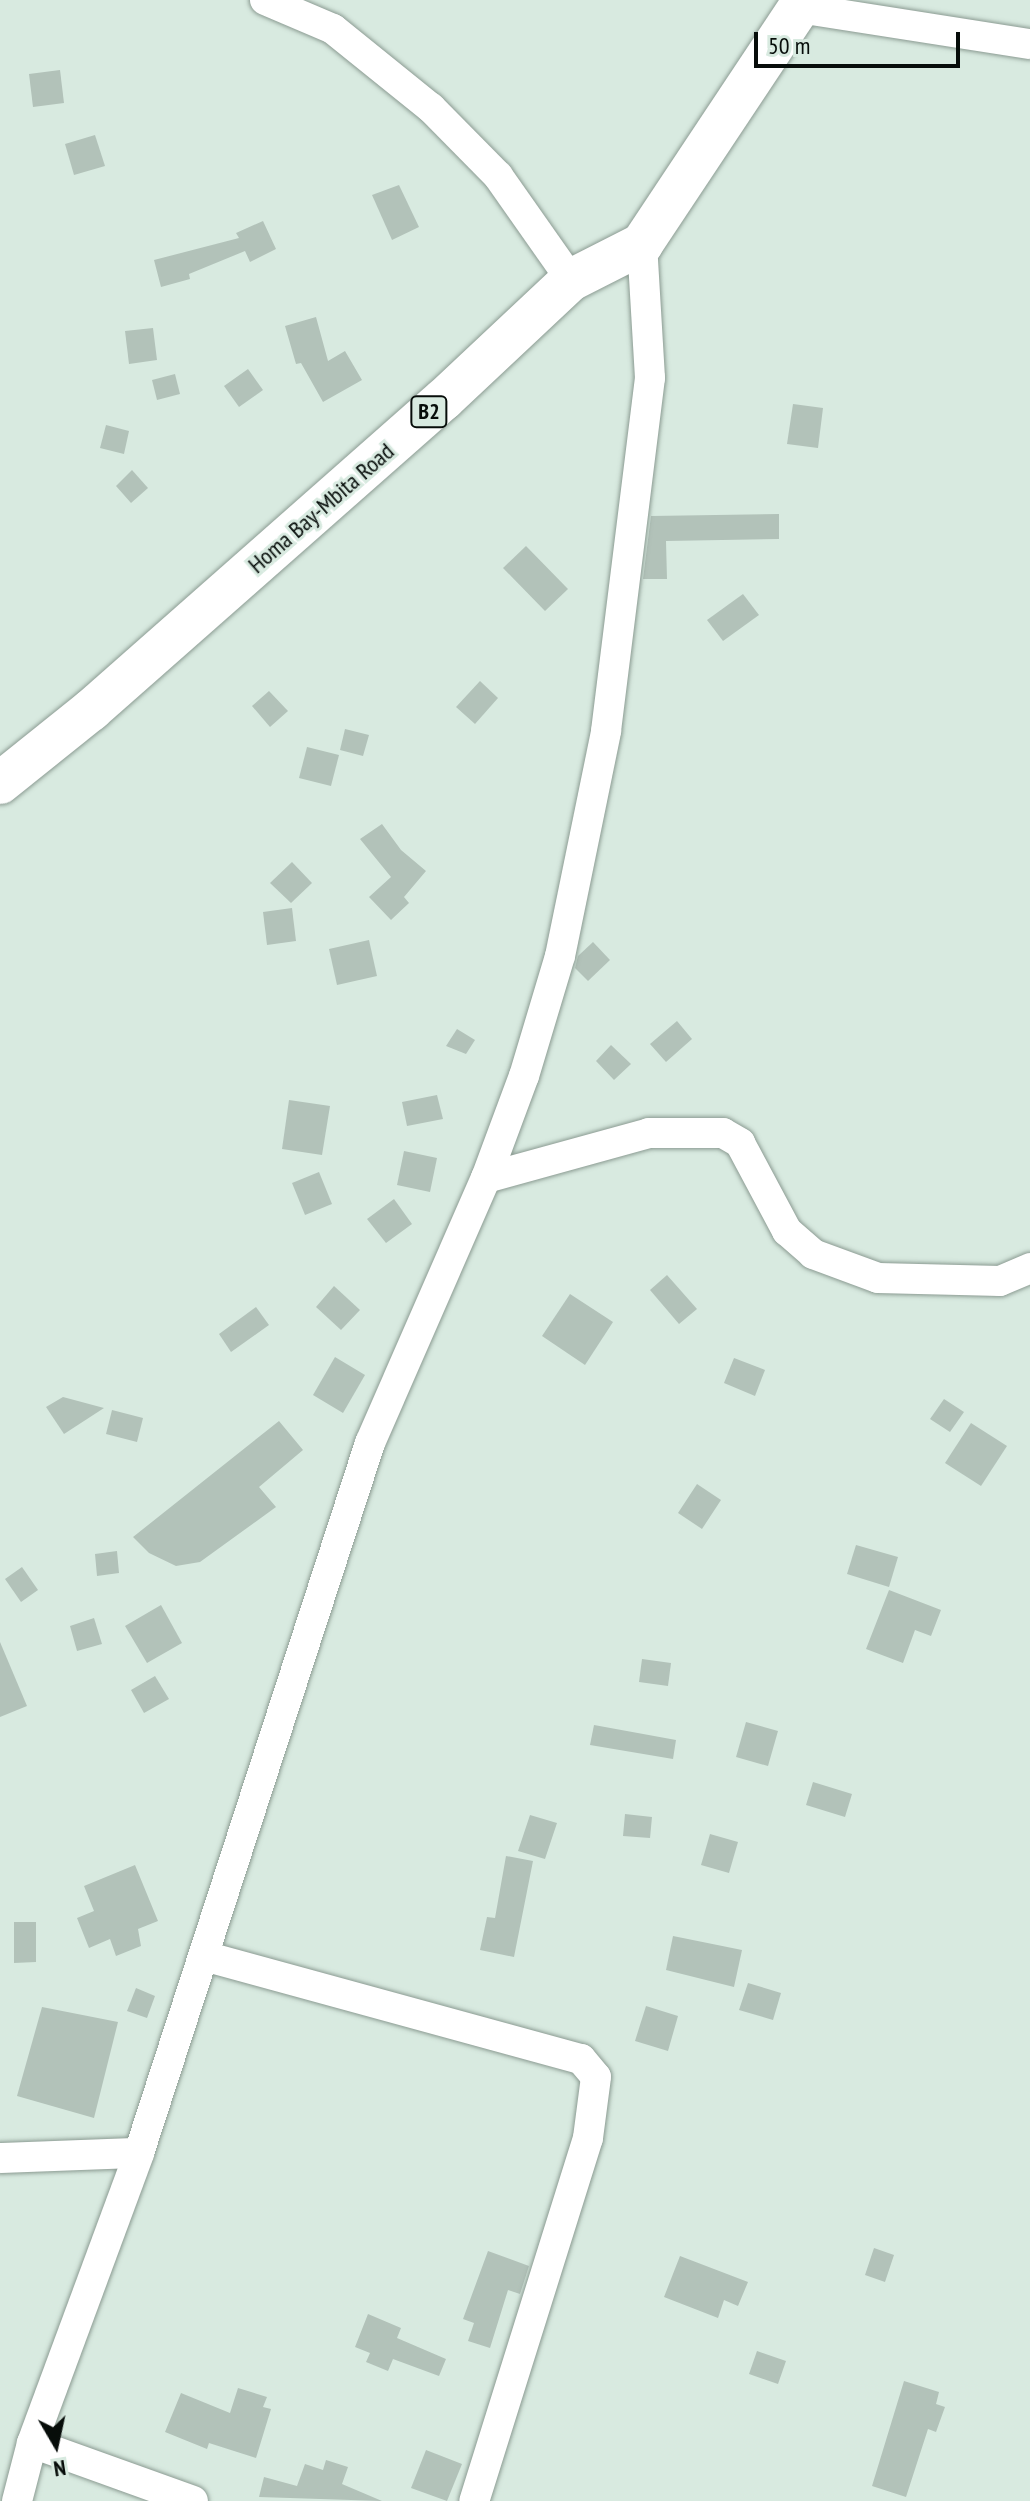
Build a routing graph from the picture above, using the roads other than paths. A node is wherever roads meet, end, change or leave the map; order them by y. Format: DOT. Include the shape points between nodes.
graph roads {
  1 [pos="265,0"];
  2 [pos="801,4"];
  3 [pos="1030,44"];
  4 [pos="642,244"];
  5 [pos="571,280"];
  6 [pos="0,783"];
  7 [pos="486,1178"];
  8 [pos="1030,1268"];
  9 [pos="204,1956"];
  10 [pos="139,2153"];
  11 [pos="0,2158"];
  12 [pos="32,2443"];
  13 [pos="17,2501"];
  14 [pos="193,2501"];
  15 [pos="474,2501"];
  1 -- 5 [label="street" via="333,29 431,108 498,176"];
  2 -- 3 [label="street"];
  2 -- 4 [label="highway, Homa Bay-Mbita Road / B2"];
  4 -- 5 [label="highway, Homa Bay-Mbita Road / B2"];
  4 -- 7 [label="street" via="650,378 606,731 560,956"];
  5 -- 6 [label="highway, Homa Bay-Mbita Road / B2" via="290,535"];
  7 -- 8 [label="street" via="649,1133 712,1131 740,1143 787,1231 813,1254 878,1278 1000,1281"];
  7 -- 9 [label="street" via="370,1443"];
  9 -- 10 [label="street"];
  9 -- 15 [label="street" via="581,2059 596,2077 588,2138"];
  10 -- 11 [label="street"];
  10 -- 12 [label="street"];
  12 -- 13 [label="street"];
  12 -- 14 [label="street"];
}
